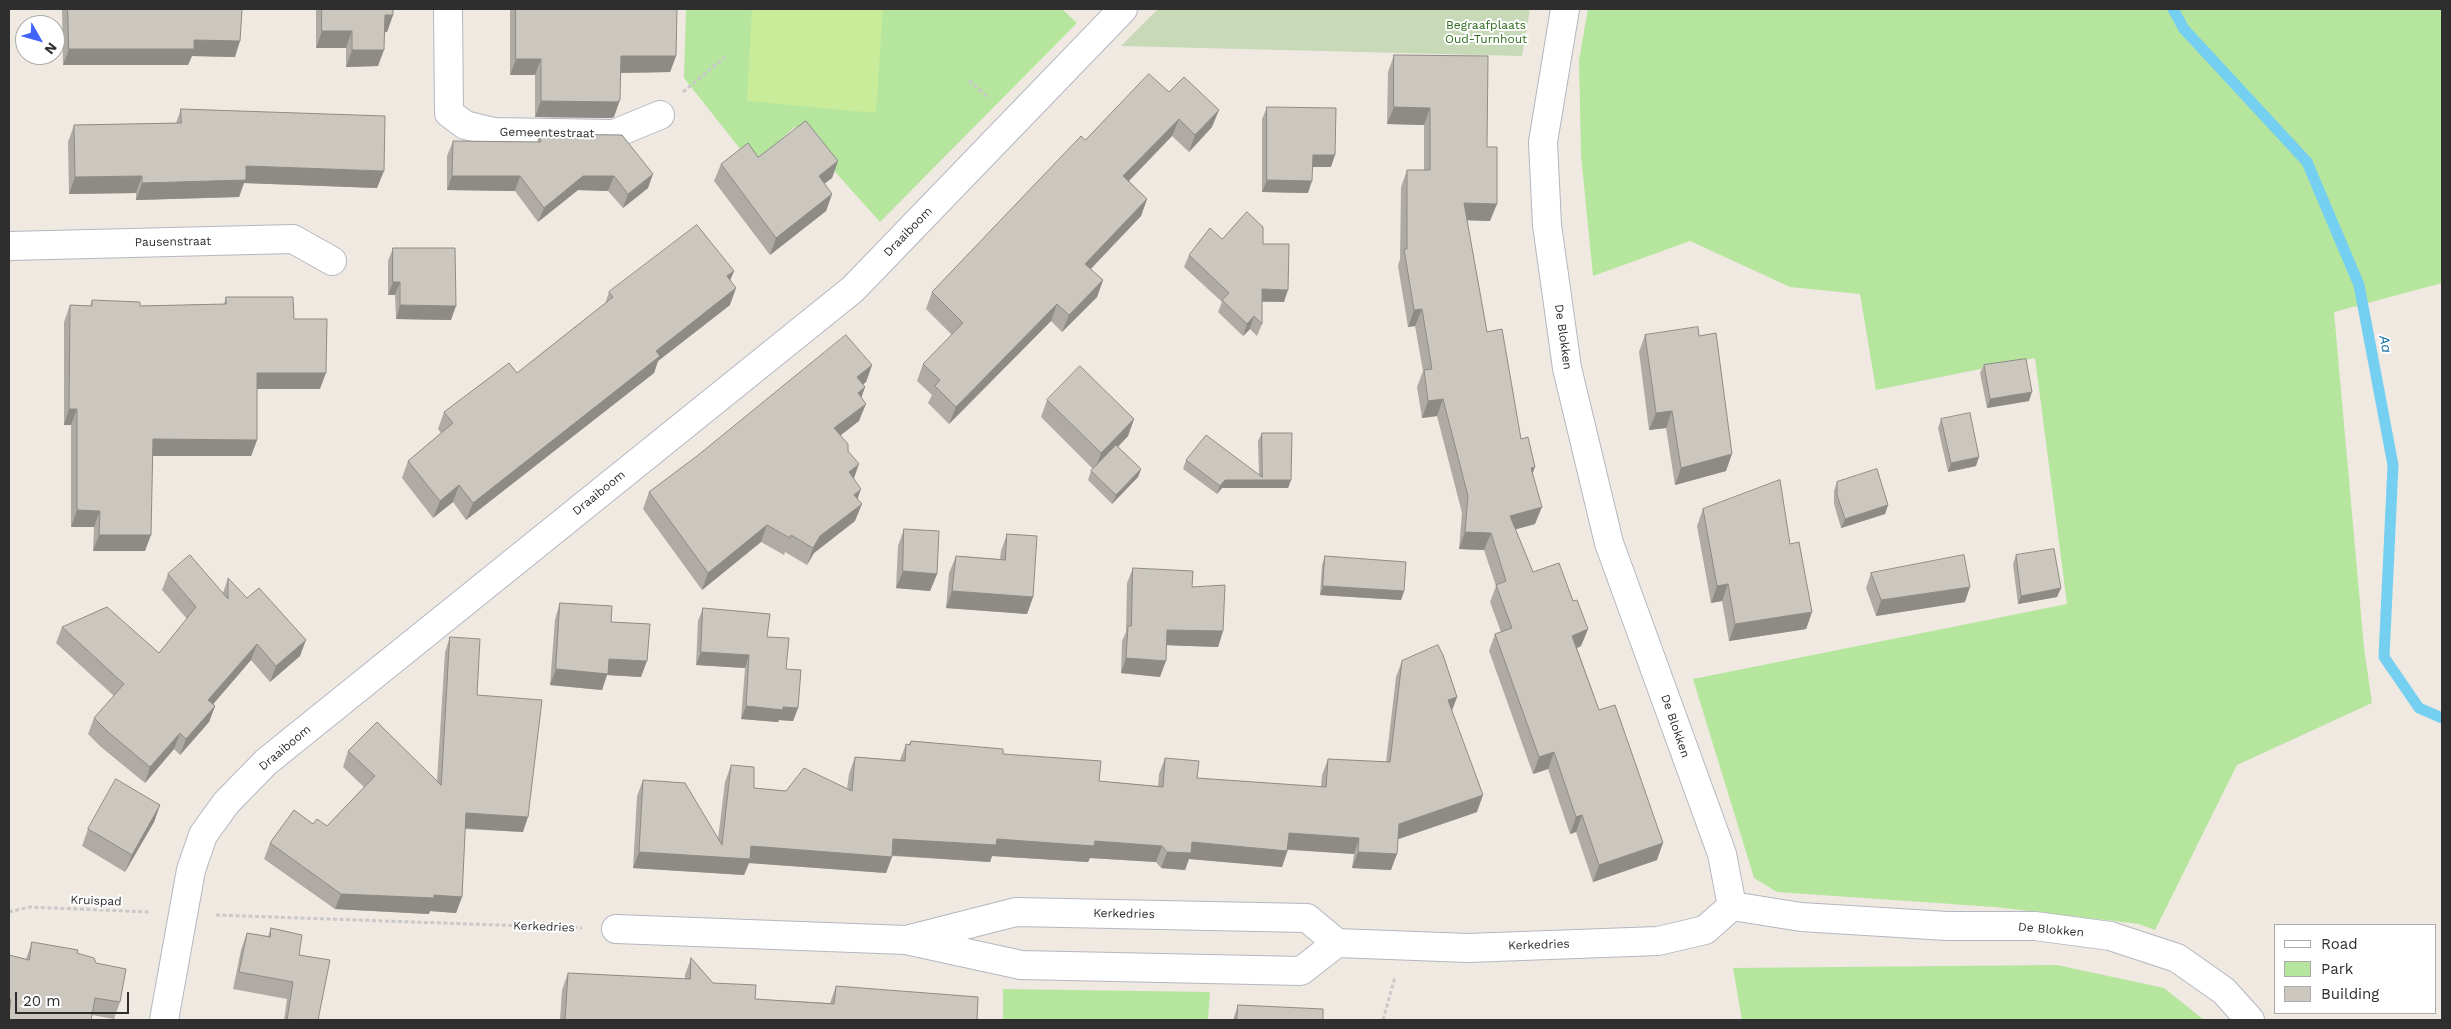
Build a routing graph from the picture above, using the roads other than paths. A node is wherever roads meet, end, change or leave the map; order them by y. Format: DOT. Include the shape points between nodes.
graph roads {
  1 [pos="448,9"];
  2 [pos="1122,9"];
  3 [pos="1566,9"];
  4 [pos="660,115"];
  5 [pos="9,246"];
  6 [pos="332,261"];
  7 [pos="1732,906"];
  8 [pos="616,929"];
  9 [pos="906,940"];
  10 [pos="1337,943"];
  11 [pos="164,1020"];
  12 [pos="2250,1020"];
  1 -- 4 [label="street, Gemeentestraat" via="449,113 465,124 494,132 614,134"];
  2 -- 11 [label="street, Draaiboom" via="853,289 266,762 226,803 203,835 191,870"];
  3 -- 7 [label="street, De Blokken" via="1542,142 1547,225 1567,368 1610,543 1722,854"];
  5 -- 6 [label="street, Pausenstraat" via="293,239"];
  7 -- 10 [label="street, Kerkedries" via="1706,930 1658,941 1468,948"];
  7 -- 12 [label="street, De Blokken" via="1801,917 1947,926 2035,926 2110,936 2177,958 2224,991"];
  8 -- 9 [label="street, Kerkedries"];
  9 -- 10 [label="street, Kerkedries" via="1021,965 1301,971"];
  9 -- 10 [label="street, Kerkedries" via="1016,912 1307,918"];
}
